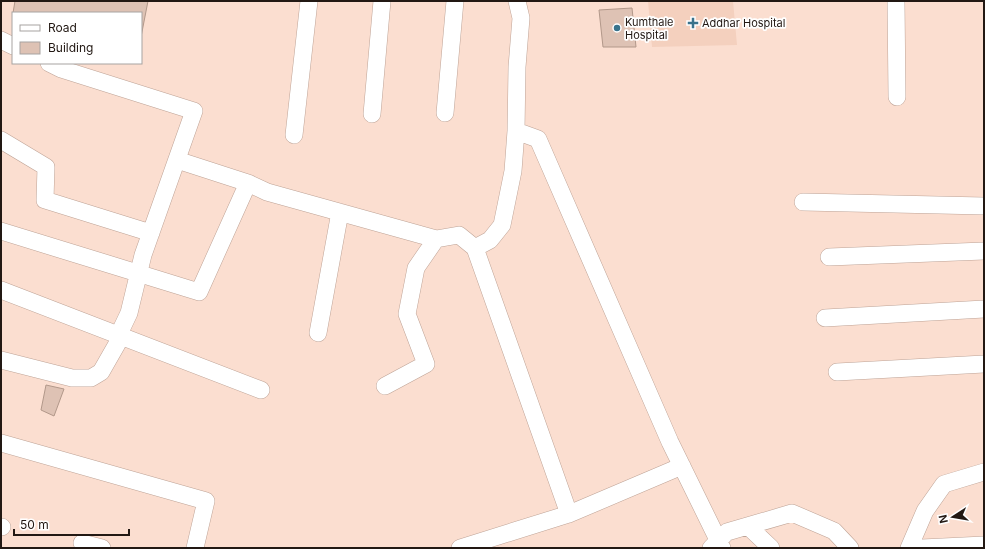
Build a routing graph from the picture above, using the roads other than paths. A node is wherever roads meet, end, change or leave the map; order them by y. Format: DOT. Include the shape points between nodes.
graph roads {
  1 [pos="309,1"];
  2 [pos="382,1"];
  3 [pos="455,1"];
  4 [pos="517,1"];
  5 [pos="896,1"];
  6 [pos="1,40"];
  7 [pos="12,46"];
  8 [pos="51,64"];
  9 [pos="897,97"];
  10 [pos="445,113"];
  11 [pos="372,114"];
  12 [pos="516,131"];
  13 [pos="294,135"];
  14 [pos="1,140"];
  15 [pos="177,160"];
  16 [pos="248,183"];
  17 [pos="803,202"];
  18 [pos="984,206"];
  19 [pos="340,212"];
  20 [pos="1,231"];
  21 [pos="151,233"];
  22 [pos="436,239"];
  23 [pos="475,248"];
  24 [pos="984,252"];
  25 [pos="829,257"];
  26 [pos="138,274"];
  27 [pos="1,290"];
  28 [pos="984,308"];
  29 [pos="825,318"];
  30 [pos="318,333"];
  31 [pos="118,334"];
  32 [pos="1,360"];
  33 [pos="984,364"];
  34 [pos="837,372"];
  35 [pos="385,386"];
  36 [pos="261,390"];
  37 [pos="1,443"];
  38 [pos="682,466"];
  39 [pos="984,472"];
  40 [pos="569,514"];
  41 [pos="748,526"];
  42 [pos="82,543"];
  43 [pos="984,545"];
  44 [pos="717,546"];
  45 [pos="102,548"];
  46 [pos="195,548"];
  47 [pos="460,548"];
  48 [pos="771,548"];
  49 [pos="850,548"];
  50 [pos="909,548"];
  51 [pos="922,548"];
  1 -- 13 [label="street"];
  2 -- 11 [label="street"];
  3 -- 10 [label="street"];
  4 -- 12 [label="street" via="521,18"];
  5 -- 9 [label="street"];
  6 -- 7 [label="street"];
  8 -- 15 [label="street" via="194,111"];
  12 -- 23 [label="street" via="512,172 502,224 490,240"];
  12 -- 38 [label="street" via="538,139"];
  14 -- 21 [label="street" via="46,167 46,200"];
  15 -- 16 [label="street"];
  15 -- 21 [label="street"];
  16 -- 19 [label="street" via="267,192"];
  16 -- 26 [label="street" via="199,292"];
  17 -- 18 [label="street"];
  19 -- 22 [label="street"];
  19 -- 30 [label="street"];
  20 -- 26 [label="street"];
  21 -- 26 [label="street"];
  22 -- 23 [label="street" via="459,235"];
  22 -- 35 [label="street" via="416,268 407,314 426,364"];
  23 -- 40 [label="street"];
  24 -- 25 [label="street"];
  26 -- 31 [label="street" via="129,313"];
  27 -- 31 [label="street"];
  28 -- 29 [label="street"];
  31 -- 32 [label="street" via="117,344 101,372 91,378 72,378"];
  31 -- 36 [label="street"];
  33 -- 34 [label="street"];
  37 -- 46 [label="street" via="206,501"];
  38 -- 40 [label="street"];
  38 -- 44 [label="street"];
  39 -- 50 [label="street" via="944,484 925,511"];
  40 -- 47 [label="street"];
  41 -- 44 [label="street" via="727,532"];
  41 -- 48 [label="street"];
  41 -- 49 [label="street" via="792,513 834,531"];
  42 -- 45 [label="street"];
  43 -- 51 [label="street"];
}
